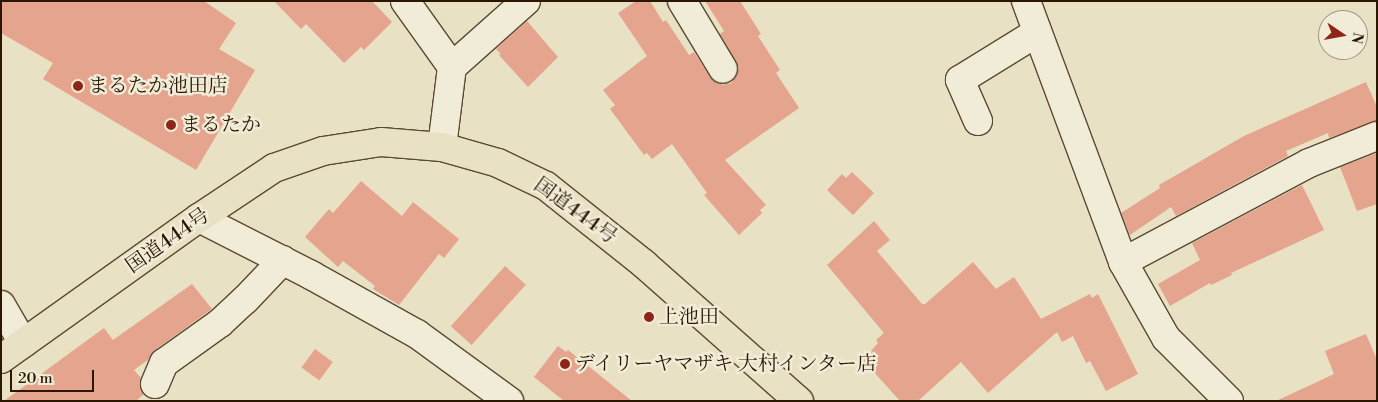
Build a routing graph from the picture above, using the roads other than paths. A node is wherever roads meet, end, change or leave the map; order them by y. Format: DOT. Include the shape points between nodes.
graph roads {
  1 [pos="405,1"];
  2 [pos="526,1"];
  3 [pos="682,1"];
  4 [pos="1026,1"];
  5 [pos="1036,34"];
  6 [pos="452,67"];
  7 [pos="723,69"];
  8 [pos="978,121"];
  9 [pos="1377,136"];
  10 [pos="442,147"];
  11 [pos="199,218"];
  12 [pos="283,260"];
  13 [pos="1123,262"];
  14 [pos="1,305"];
  15 [pos="24,343"];
  16 [pos="1,359"];
  17 [pos="155,384"];
  18 [pos="509,401"];
  19 [pos="799,401"];
  20 [pos="1229,401"];
  1 -- 6 [label="street"];
  2 -- 6 [label="street"];
  3 -- 7 [label="street"];
  4 -- 5 [label="street"];
  5 -- 8 [label="street" via="960,80"];
  5 -- 13 [label="street" via="1071,118"];
  6 -- 10 [label="street"];
  9 -- 13 [label="street" via="1309,163"];
  10 -- 11 [label="highway, 国道444号" via="381,142 323,152 274,168"];
  10 -- 19 [label="highway, 国道444号" via="498,163 546,186 644,264"];
  11 -- 12 [label="street"];
  11 -- 15 [label="highway, 国道444号"];
  12 -- 17 [label="street" via="220,323 164,363"];
  12 -- 18 [label="street" via="417,334"];
  13 -- 20 [label="street" via="1166,338"];
  14 -- 15 [label="street"];
  15 -- 16 [label="highway, 国道444号"];
}
